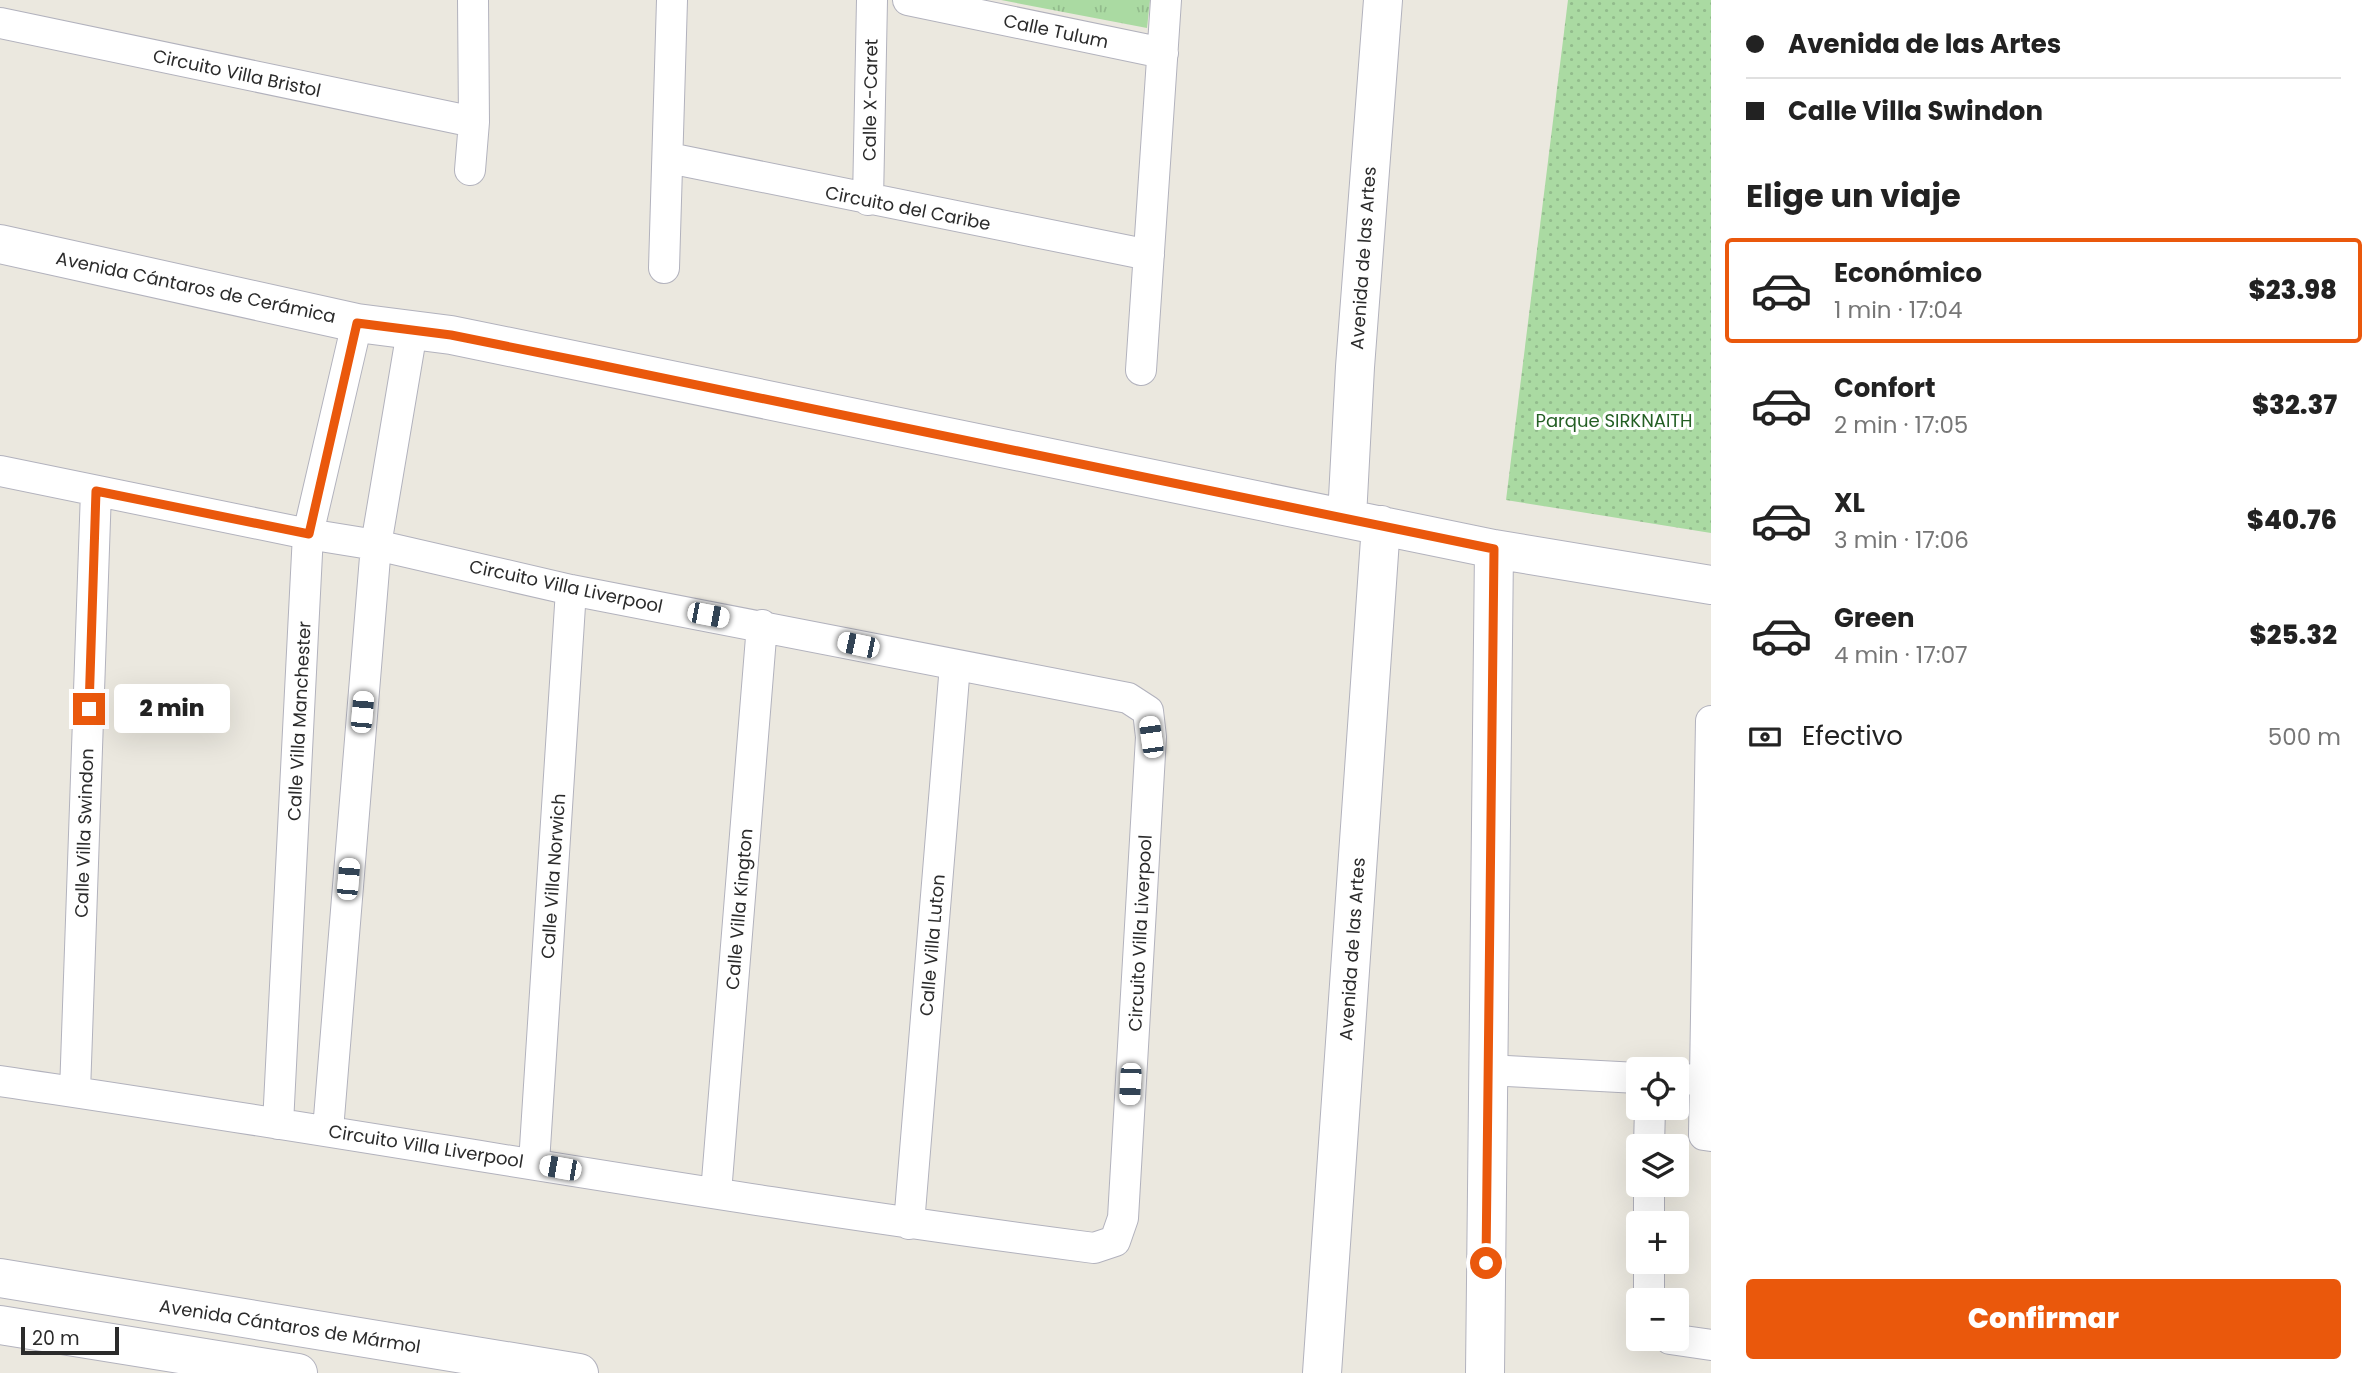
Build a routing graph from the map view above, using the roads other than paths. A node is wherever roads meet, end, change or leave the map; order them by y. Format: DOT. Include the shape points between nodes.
graph roads {
  1 [pos="473,0"];
  2 [pos="673,0"];
  3 [pos="872,0"];
  4 [pos="908,0"];
  5 [pos="1166,0"];
  6 [pos="1383,0"];
  7 [pos="0,23"];
  8 [pos="1163,53"];
  9 [pos="474,122"];
  10 [pos="669,158"];
  11 [pos="470,170"];
  12 [pos="868,200"];
  13 [pos="0,244"];
  14 [pos="1149,255"];
  15 [pos="664,268"];
  16 [pos="357,323"];
  17 [pos="412,331"];
  18 [pos="1141,370"];
  19 [pos="0,471"];
  20 [pos="96,491"];
  21 [pos="1364,521"];
  22 [pos="309,534"];
  23 [pos="376,545"];
  24 [pos="1494,549"];
  25 [pos="1711,585"];
  26 [pos="571,590"];
  27 [pos="762,625"];
  28 [pos="955,665"];
  29 [pos="1711,721"];
  30 [pos="1710,802"];
  31 [pos="1488,1070"];
  32 [pos="1626,1078"];
  33 [pos="0,1080"];
  34 [pos="1691,1080"];
  35 [pos="75,1091"];
  36 [pos="278,1124"];
  37 [pos="328,1130"];
  38 [pos="1708,1136"];
  39 [pos="534,1163"];
  40 [pos="716,1193"];
  41 [pos="909,1224"];
  42 [pos="0,1278"];
  43 [pos="0,1325"];
  44 [pos="1689,1342"];
  45 [pos="1711,1345"];
  46 [pos="298,1373"];
  47 [pos="579,1373"];
  48 [pos="1322,1373"];
  49 [pos="1485,1373"];
  1 -- 9 [label="street"];
  2 -- 10 [label="street"];
  3 -- 12 [label="street, Calle X-Caret"];
  4 -- 8 [label="street, Calle Tulum"];
  5 -- 8 [label="street"];
  6 -- 21 [label="street, Avenida de las Artes" via="1355,367"];
  7 -- 9 [label="street, Circuito Villa Bristol"];
  8 -- 14 [label="street"];
  9 -- 11 [label="street"];
  10 -- 12 [label="street, Circuito del Caribe"];
  10 -- 15 [label="street"];
  12 -- 14 [label="street, Circuito del Caribe"];
  13 -- 16 [label="street, Avenida Cántaros de Cerámica"];
  14 -- 18 [label="street"];
  16 -- 17 [label="street, Avenida Cántaros de Cerámica"];
  16 -- 22 [label="street, Calle Villa Manchester"];
  17 -- 21 [label="street, Avenida Cántaros de Cerámica" via="451,335"];
  17 -- 23 [label="street"];
  19 -- 20 [label="street, Circuito Villa Liverpool"];
  20 -- 22 [label="street, Circuito Villa Liverpool"];
  20 -- 35 [label="street, Calle Villa Swindon"];
  21 -- 24 [label="street, Avenida Cántaros de Cerámica"];
  21 -- 48 [label="street, Avenida de las Artes"];
  22 -- 23 [label="street, Circuito Villa Liverpool"];
  22 -- 36 [label="street, Calle Villa Manchester"];
  23 -- 26 [label="street, Circuito Villa Liverpool"];
  23 -- 37 [label="street"];
  24 -- 25 [label="street, Avenida Cántaros de Cerámica"];
  24 -- 31 [label="street"];
  26 -- 27 [label="street, Circuito Villa Liverpool"];
  26 -- 39 [label="street, Calle Villa Norwich"];
  27 -- 28 [label="street, Circuito Villa Liverpool"];
  27 -- 40 [label="street, Calle Villa Kington"];
  28 -- 41 [label="street, Calle Villa Luton"];
  28 -- 41 [label="street, Circuito Villa Liverpool" via="1128,698 1148,711 1151,737 1123,1218 1115,1241 1094,1248"];
  29 -- 30 [label="street"];
  30 -- 34 [label="street"];
  31 -- 32 [label="street"];
  31 -- 49 [label="street"];
  33 -- 35 [label="street, Circuito Villa Liverpool"];
  34 -- 38 [label="street"];
  35 -- 36 [label="street, Circuito Villa Liverpool"];
  36 -- 37 [label="street, Circuito Villa Liverpool"];
  37 -- 39 [label="street, Circuito Villa Liverpool"];
  39 -- 40 [label="street, Circuito Villa Liverpool"];
  40 -- 41 [label="street, Circuito Villa Liverpool"];
  42 -- 47 [label="street, Avenida Cántaros de Mármol"];
  43 -- 46 [label="street"];
  44 -- 45 [label="street"];
}
